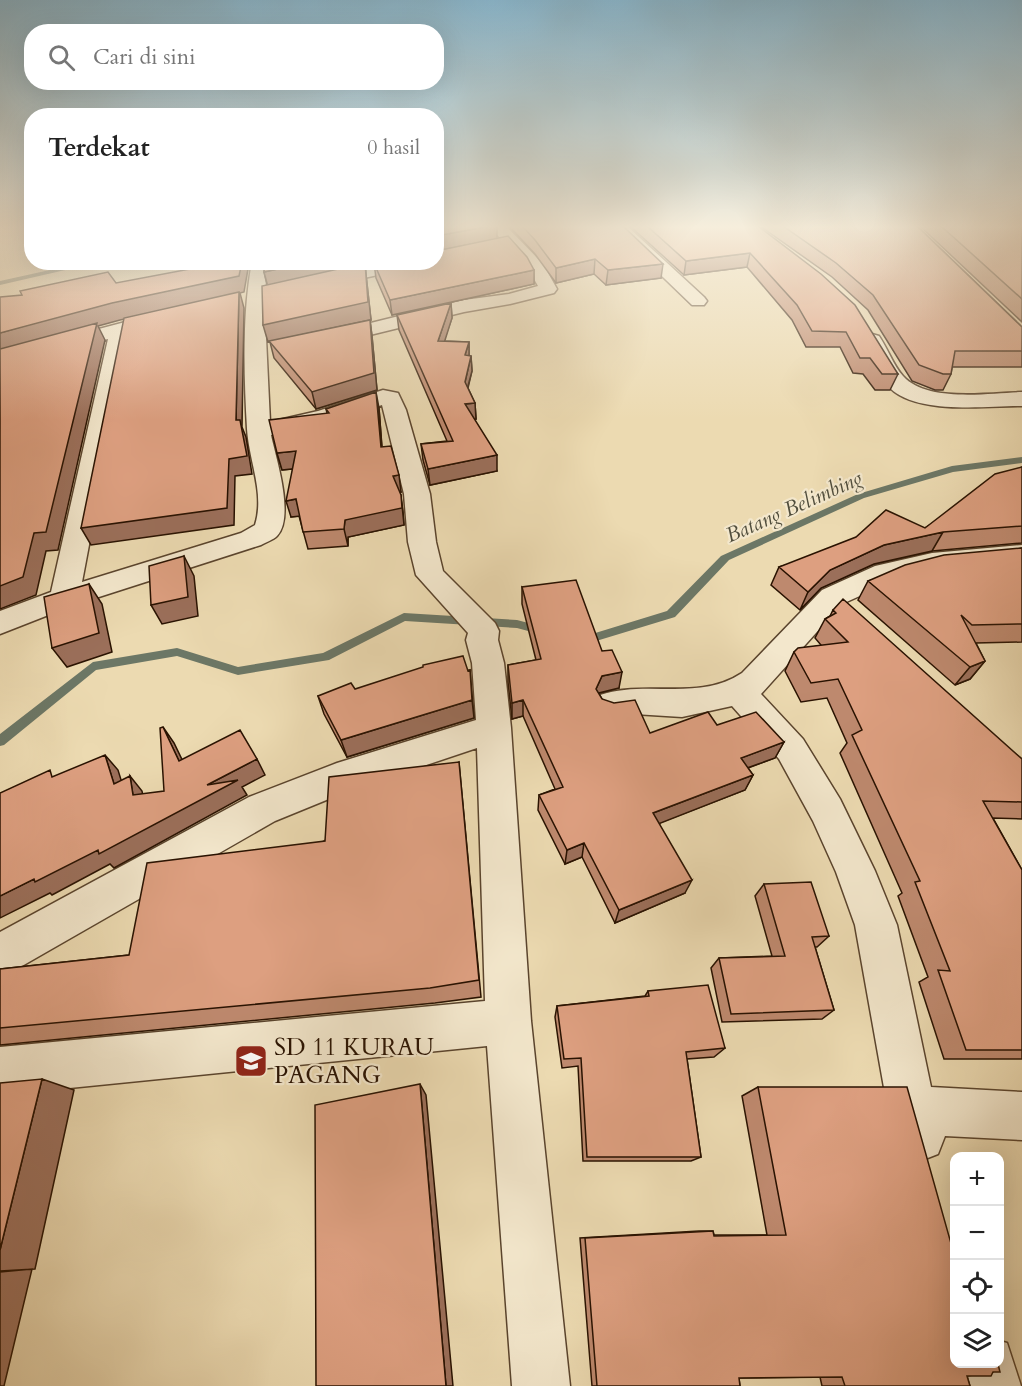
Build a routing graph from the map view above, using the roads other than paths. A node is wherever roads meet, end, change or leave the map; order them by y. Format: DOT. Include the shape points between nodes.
graph roads {
  1 [pos="256,291"];
  2 [pos="278,291"];
  3 [pos="541,291"];
  4 [pos="687,291"];
  5 [pos="255,296"];
  6 [pos="698,301"];
  7 [pos="232,302"];
  8 [pos="188,312"];
  9 [pos="865,327"];
  10 [pos="120,328"];
  11 [pos="311,342"];
  12 [pos="278,349"];
  13 [pos="256,353"];
  14 [pos="0,361"];
  15 [pos="1022,399"];
  16 [pos="259,432"];
  17 [pos="1022,554"];
  18 [pos="832,597"];
  19 [pos="64,598"];
  20 [pos="858,620"];
  21 [pos="0,623"];
  22 [pos="739,692"];
  23 [pos="612,704"];
  24 [pos="494,728"];
  25 [pos="0,955"];
  26 [pos="508,1021"];
  27 [pos="0,1071"];
  28 [pos="912,1110"];
  29 [pos="1022,1116"];
  30 [pos="932,1177"];
  31 [pos="987,1368"];
  32 [pos="541,1386"];
  33 [pos="992,1386"];
  1 -- 5 [label="street"];
  2 -- 5 [label="street"];
  3 -- 11 [label="street"];
  4 -- 6 [label="street"];
  5 -- 7 [label="street"];
  5 -- 13 [label="street"];
  8 -- 10 [label="street"];
  9 -- 15 [label="street" via="898,382 912,392 935,399"];
  10 -- 14 [label="street"];
  10 -- 19 [label="street"];
  12 -- 13 [label="street"];
  13 -- 16 [label="street"];
  16 -- 19 [label="street" via="271,494 267,530 240,543"];
  16 -- 24 [label="street" via="390,398 417,494 430,576 484,631"];
  17 -- 18 [label="street" via="932,562 885,573"];
  18 -- 20 [label="street"];
  18 -- 22 [label="street" via="754,682"];
  19 -- 21 [label="street"];
  22 -- 23 [label="street" via="682,704"];
  22 -- 28 [label="street" via="791,749 827,811 855,871 876,925"];
  24 -- 25 [label="street" via="347,775 262,809"];
  24 -- 26 [label="street"];
  26 -- 27 [label="street"];
  26 -- 32 [label="street"];
  28 -- 29 [label="street"];
  28 -- 30 [label="street"];
  31 -- 33 [label="street"];
}
